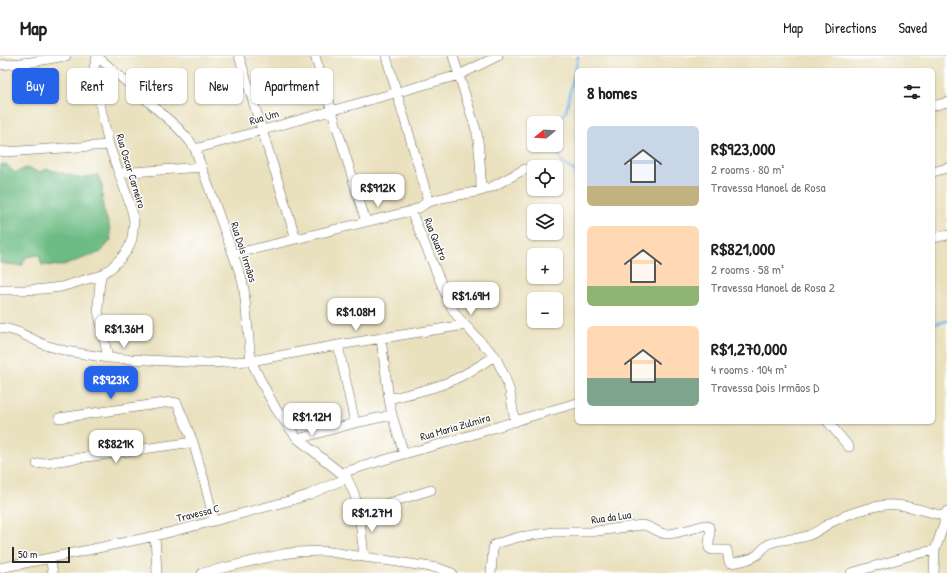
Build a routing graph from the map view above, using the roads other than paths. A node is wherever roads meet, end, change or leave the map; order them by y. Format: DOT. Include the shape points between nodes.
graph roads {
  1 [pos="66,56"];
  2 [pos="97,56"];
  3 [pos="239,56"];
  4 [pos="315,56"];
  5 [pos="386,56"];
  6 [pos="453,56"];
  7 [pos="498,56"];
  8 [pos="0,65"];
  9 [pos="459,75"];
  10 [pos="397,92"];
  11 [pos="947,102"];
  12 [pos="935,105"];
  13 [pos="332,110"];
  14 [pos="262,130"];
  15 [pos="109,145"];
  16 [pos="195,149"];
  17 [pos="0,151"];
  18 [pos="202,167"];
  19 [pos="947,168"];
  20 [pos="525,169"];
  21 [pos="935,171"];
  22 [pos="119,173"];
  23 [pos="481,191"];
  24 [pos="426,203"];
  25 [pos="411,212"];
  26 [pos="366,222"];
  27 [pos="947,235"];
  28 [pos="935,238"];
  29 [pos="296,239"];
  30 [pos="234,254"];
  31 [pos="101,276"];
  32 [pos="0,290"];
  33 [pos="465,325"];
  34 [pos="0,328"];
  35 [pos="381,339"];
  36 [pos="338,345"];
  37 [pos="495,356"];
  38 [pos="108,358"];
  39 [pos="251,361"];
  40 [pos="389,398"];
  41 [pos="575,404"];
  42 [pos="392,415"];
  43 [pos="59,418"];
  44 [pos="515,422"];
  45 [pos="355,423"];
  46 [pos="830,424"];
  47 [pos="298,439"];
  48 [pos="193,442"];
  49 [pos="849,447"];
  50 [pos="404,454"];
  51 [pos="37,464"];
  52 [pos="344,475"];
  53 [pos="431,490"];
  54 [pos="359,512"];
  55 [pos="945,513"];
  56 [pos="214,521"];
  57 [pos="155,536"];
  58 [pos="935,550"];
  59 [pos="364,556"];
  60 [pos="50,558"];
  61 [pos="0,568"];
  62 [pos="53,573"];
  63 [pos="157,573"];
  64 [pos="202,573"];
  65 [pos="452,573"];
  66 [pos="491,573"];
  67 [pos="851,573"];
  68 [pos="934,573"];
  1 -- 8 [label="street"];
  2 -- 15 [label="street, Rua Oscar Carneiro" via="95,76"];
  2 -- 16 [label="street, Rua Dois Irmãos" via="177,127"];
  3 -- 14 [label="street"];
  4 -- 13 [label="street"];
  5 -- 10 [label="street, Rua Quatro"];
  6 -- 9 [label="street"];
  7 -- 9 [label="street, Rua Um"];
  9 -- 10 [label="street, Rua Um"];
  9 -- 23 [label="street" via="477,133"];
  10 -- 13 [label="street, Rua Um"];
  10 -- 24 [label="street, Rua Quatro" via="427,196"];
  11 -- 12 [label="street"];
  13 -- 14 [label="street, Rua Um"];
  13 -- 26 [label="street"];
  14 -- 16 [label="street, Rua Um"];
  14 -- 29 [label="street"];
  15 -- 17 [label="street"];
  15 -- 22 [label="street, Rua Oscar Carneiro"];
  16 -- 18 [label="street, Rua Dois Irmãos"];
  18 -- 22 [label="street"];
  18 -- 30 [label="street, Rua Dois Irmãos"];
  19 -- 21 [label="street"];
  20 -- 23 [label="street"];
  22 -- 31 [label="street, Rua Oscar Carneiro" via="128,196 134,230 128,249"];
  23 -- 24 [label="street"];
  24 -- 25 [label="street"];
  25 -- 26 [label="street"];
  25 -- 33 [label="street, Rua Quatro" via="449,303"];
  26 -- 29 [label="street"];
  27 -- 28 [label="street"];
  29 -- 30 [label="street"];
  30 -- 39 [label="street, Rua Dois Irmãos" via="244,289"];
  31 -- 32 [label="street, Rua Oscar Carneiro" via="61,287"];
  31 -- 38 [label="street" via="98,310"];
  33 -- 35 [label="street"];
  33 -- 37 [label="street, Rua Quatro"];
  34 -- 38 [label="street" via="18,332 45,345 66,351"];
  35 -- 36 [label="street"];
  35 -- 40 [label="street"];
  36 -- 39 [label="street"];
  36 -- 45 [label="street"];
  37 -- 40 [label="street" via="446,383"];
  37 -- 44 [label="street, Rua Quatro" via="510,392"];
  38 -- 39 [label="street" via="207,363"];
  39 -- 47 [label="street, Rua Dois Irmãos" via="276,409"];
  40 -- 42 [label="street"];
  41 -- 44 [label="street, Rua Maria Zulmira"];
  42 -- 45 [label="street"];
  42 -- 50 [label="street"];
  43 -- 48 [label="street" via="173,402 178,404"];
  44 -- 50 [label="street, Rua Maria Zulmira"];
  45 -- 47 [label="street"];
  46 -- 49 [label="street"];
  47 -- 52 [label="street, Rua Dois Irmãos"];
  48 -- 51 [label="street"];
  48 -- 56 [label="street"];
  50 -- 52 [label="street, Rua Maria Zulmira"];
  52 -- 54 [label="street, Rua Dois Irmãos" via="354,493"];
  52 -- 56 [label="street, Travessa C" via="308,495"];
  53 -- 54 [label="street"];
  54 -- 59 [label="street, Rua Dois Irmãos"];
  55 -- 58 [label="street"];
  55 -- 66 [label="street, Rua da Lua" via="896,505 877,506 835,520 806,536 772,542 756,556 731,563 727,550 709,548 711,531 706,525 670,534 642,524 590,532 554,532 510,539 496,544 493,548"];
  56 -- 57 [label="street, Travessa C"];
  57 -- 60 [label="street, Travessa C"];
  57 -- 63 [label="street"];
  58 -- 67 [label="street"];
  58 -- 68 [label="street"];
  59 -- 64 [label="street" via="324,551 297,552"];
  59 -- 65 [label="street" via="438,568"];
  60 -- 61 [label="street, Travessa C"];
  60 -- 62 [label="street"];
}
